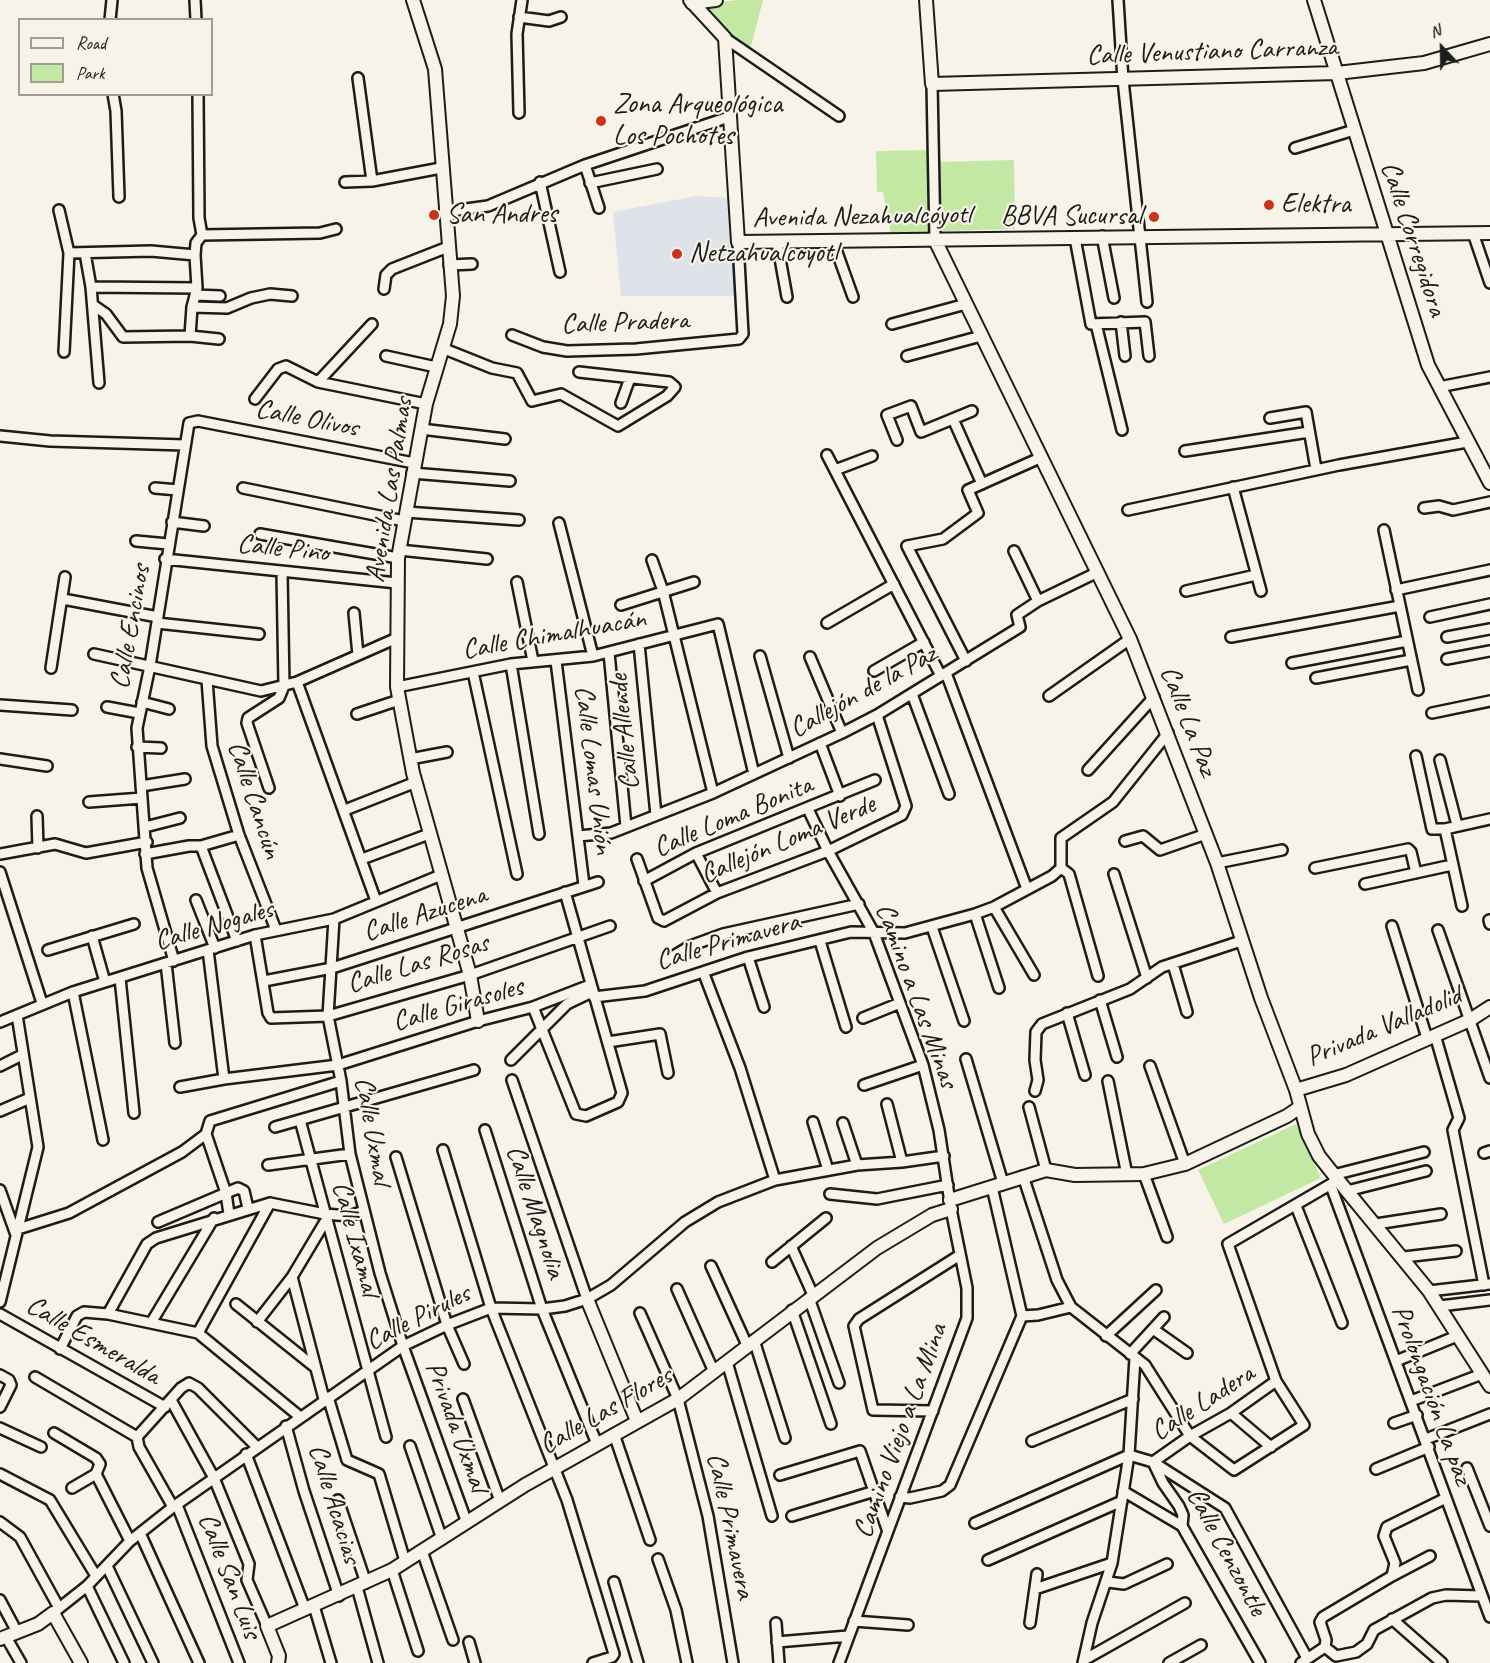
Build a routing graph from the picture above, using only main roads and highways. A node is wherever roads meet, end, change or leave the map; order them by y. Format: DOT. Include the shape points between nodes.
graph roads {
  1 [pos="413,0"];
  2 [pos="716,0"];
  3 [pos="926,0"];
  4 [pos="1314,0"];
  5 [pos="691,1"];
  6 [pos="1490,44"];
  7 [pos="1337,73"];
  8 [pos="1490,233"];
  9 [pos="1385,235"];
  10 [pos="935,240"];
  11 [pos="1490,483"];
  12 [pos="1490,1007"];
  13 [pos="478,1021"];
  14 [pos="1296,1090"];
  15 [pos="1300,1107"];
  16 [pos="587,1299"];
  17 [pos="1490,1386"];
  18 [pos="637,1421"];
  19 [pos="8,1636"];
  20 [pos="279,1661"];
  21 [pos="81,1663"];
  1 -- 13 [label="main road, Avenida Las Palmas" via="435,69 452,311 426,404 399,554 398,693 410,759 470,975"];
  2 -- 5 [label="main road"];
  3 -- 7 [label="main road, Calle Venustiano Carranza" via="932,84"];
  4 -- 7 [label="main road, Calle Corregidora"];
  5 -- 10 [label="main road, Avenida Nezahualcóyotl" via="725,38 738,242"];
  6 -- 7 [label="main road, Calle Venustiano Carranza" via="1424,63"];
  7 -- 9 [label="main road, Calle Corregidora"];
  8 -- 9 [label="main road, Avenida Nezahualcóyotl"];
  9 -- 10 [label="main road, Avenida Nezahualcóyotl"];
  9 -- 11 [label="main road, Calle Corregidora" via="1428,365"];
  10 -- 14 [label="main road, Calle La Paz" via="1130,639 1217,863"];
  12 -- 14 [label="main road, Privada Valladolid" via="1470,1020 1346,1075"];
  14 -- 15 [label="main road, Calle La Paz"];
  15 -- 17 [label="main road, Calle La Paz" via="1308,1134 1334,1180 1404,1257"];
  15 -- 18 [label="main road, Calle Las Flores" via="1185,1164 1127,1175 1075,1175 1046,1170 950,1204 877,1248 678,1399"];
  16 -- 18 [label="main road"];
  18 -- 20 [label="main road, Calle Las Flores" via="392,1570 267,1626"];
  19 -- 21 [label="main road, Calle Pirules" via="38,1624 56,1610"];
}
